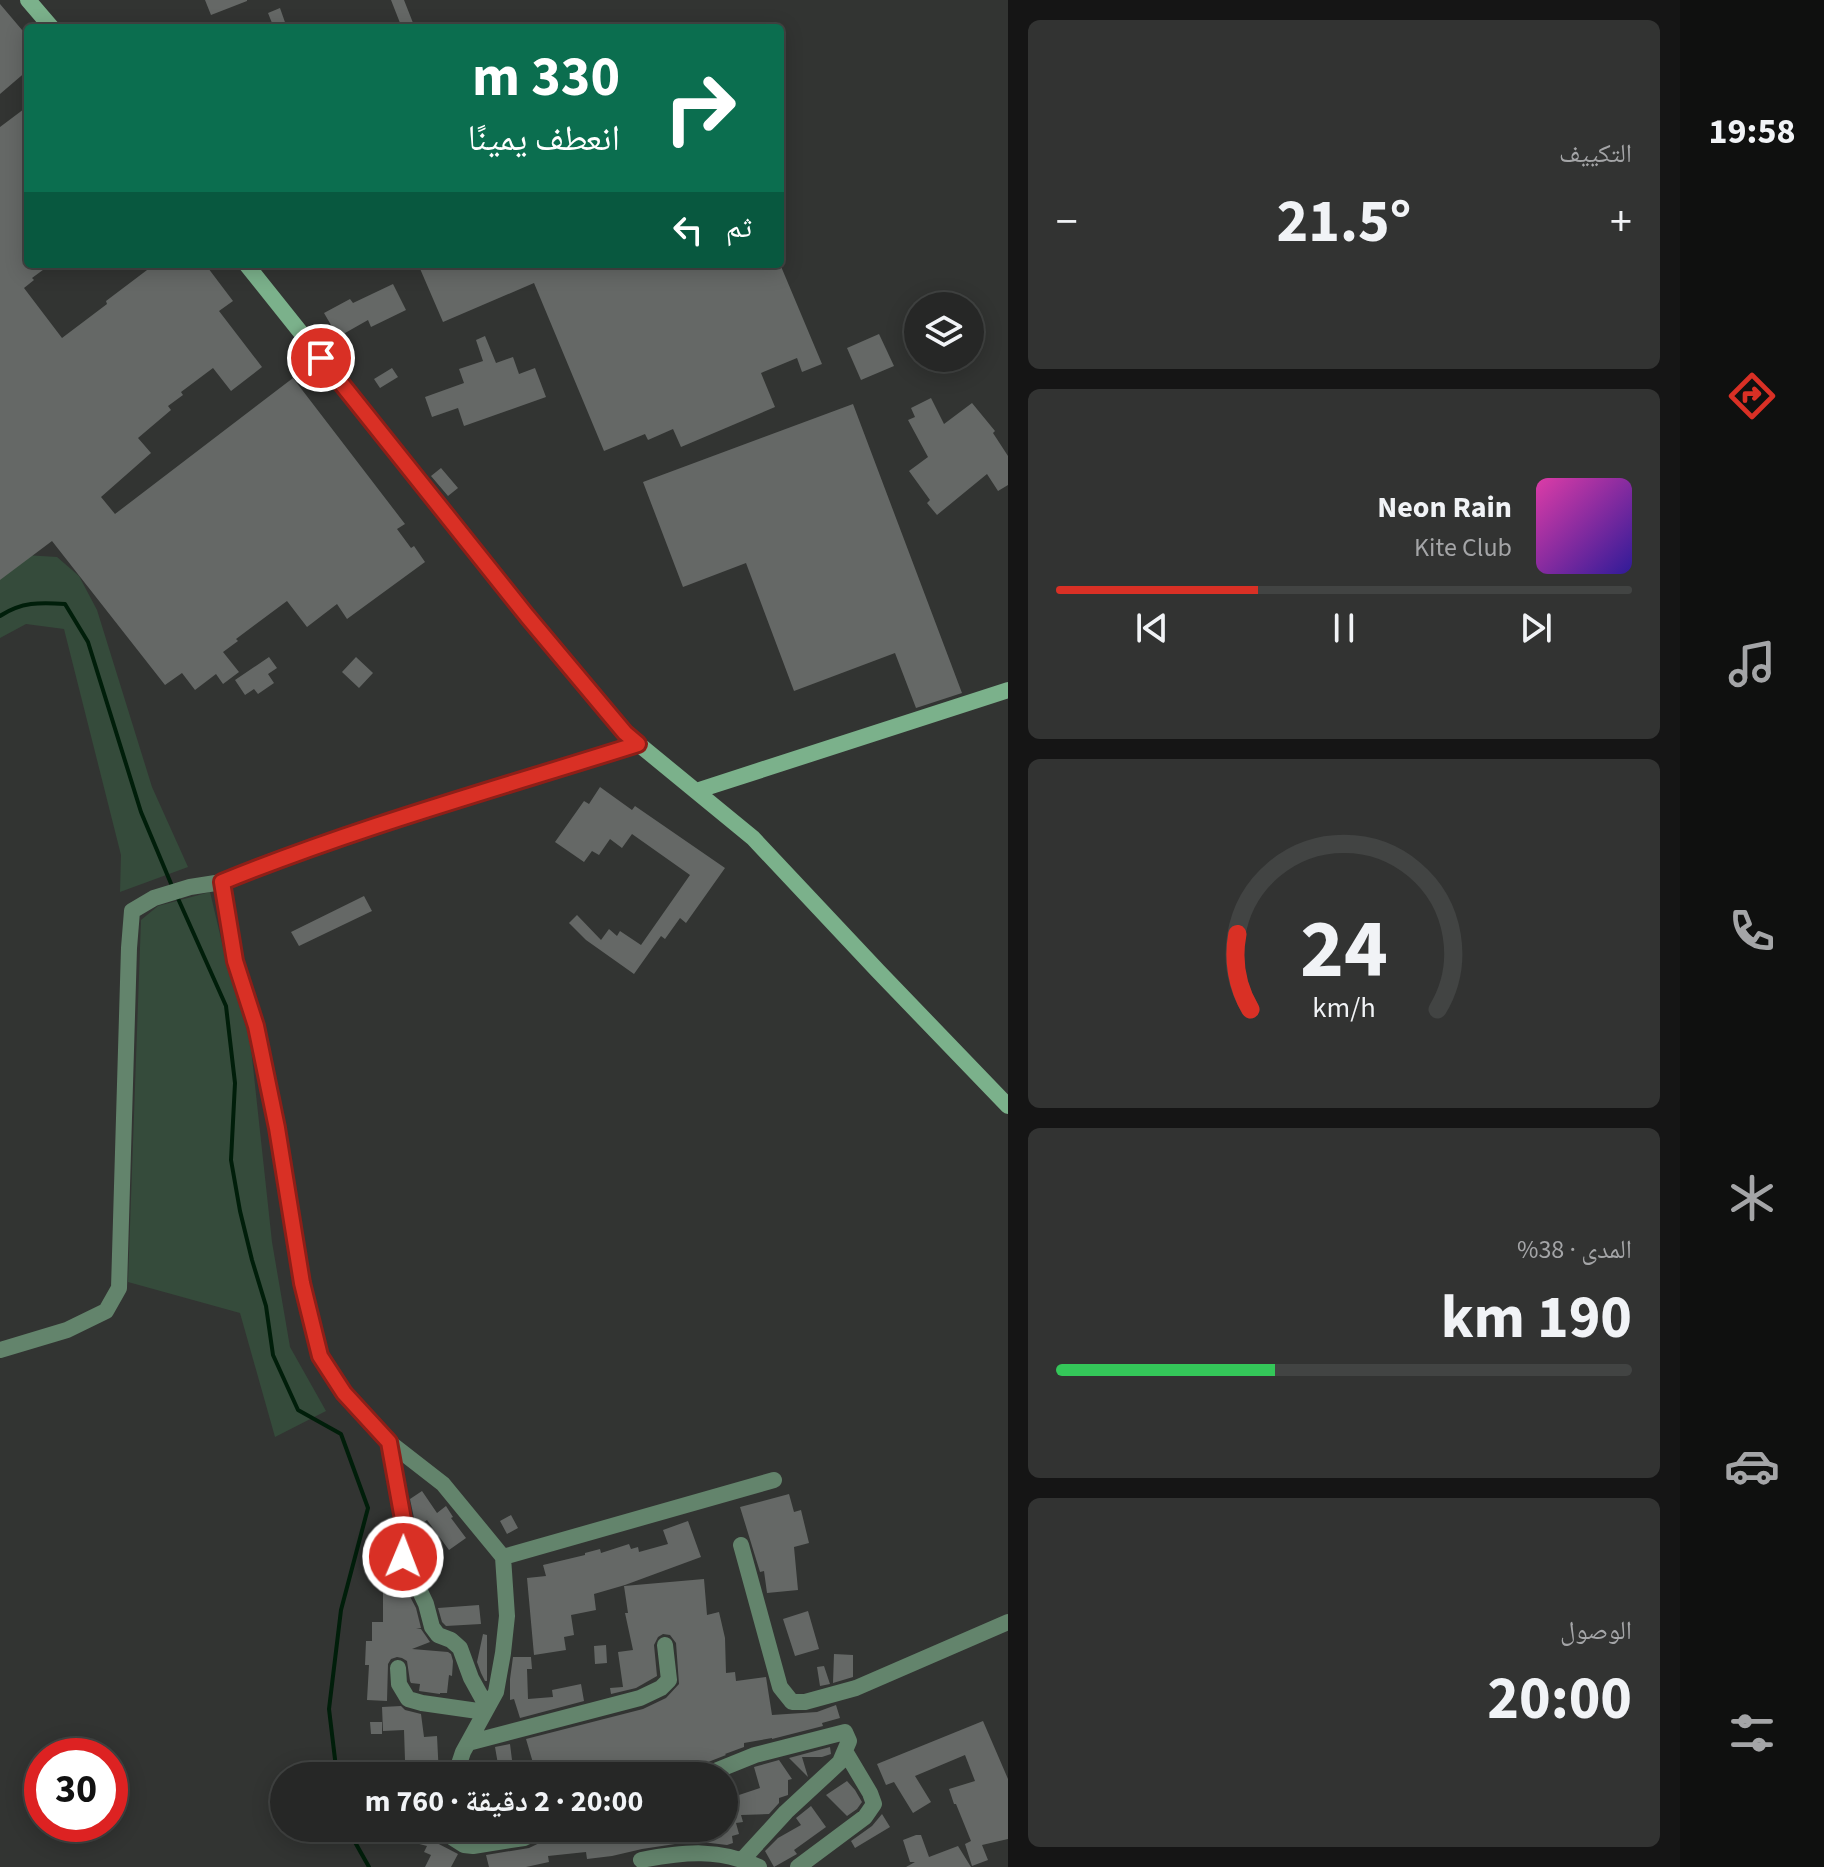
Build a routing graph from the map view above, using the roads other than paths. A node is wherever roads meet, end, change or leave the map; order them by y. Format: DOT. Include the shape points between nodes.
graph roads {
  1 [pos="28,0"];
  2 [pos="49,24"];
  3 [pos="249,268"];
  4 [pos="1008,690"];
  5 [pos="638,744"];
  6 [pos="696,791"];
  7 [pos="222,882"];
  8 [pos="1008,1106"];
  9 [pos="0,1350"];
  10 [pos="389,1442"];
  11 [pos="774,1480"];
  12 [pos="741,1545"];
  13 [pos="503,1557"];
  14 [pos="1008,1622"];
  15 [pos="665,1645"];
  16 [pos="398,1668"];
  17 [pos="486,1710"];
  18 [pos="468,1743"];
  19 [pos="845,1751"];
  20 [pos="461,1762"];
  21 [pos="738,1762"];
  22 [pos="459,1842"];
  23 [pos="498,1842"];
  24 [pos="743,1859"];
  25 [pos="641,1860"];
  26 [pos="759,1867"];
  27 [pos="798,1867"];
  1 -- 2 [label="street"];
  3 -- 5 [label="street" via="527,616"];
  4 -- 6 [label="street"];
  5 -- 6 [label="street"];
  5 -- 7 [label="street" via="366,829"];
  6 -- 8 [label="street" via="753,838"];
  7 -- 9 [label="street" via="154,898 132,911 119,1288 106,1311 67,1330"];
  7 -- 10 [label="street" via="235,961 256,1026 320,1356 344,1393"];
  10 -- 13 [label="street" via="443,1484"];
  10 -- 17 [label="street" via="406,1543 401,1563 421,1594 432,1627 460,1648"];
  11 -- 13 [label="street"];
  12 -- 14 [label="street" via="780,1687 792,1702 856,1688"];
  13 -- 17 [label="street" via="503,1653 496,1692"];
  15 -- 18 [label="street" via="669,1680 661,1688"];
  16 -- 17 [label="street" via="408,1699"];
  17 -- 18 [label="street"];
  18 -- 20 [label="street"];
  19 -- 21 [label="street" via="845,1732"];
  19 -- 24 [label="street"];
  19 -- 27 [label="street" via="874,1804 865,1817"];
  22 -- 23 [label="street"];
  24 -- 25 [label="street" via="674,1854"];
  24 -- 26 [label="street"];
}
